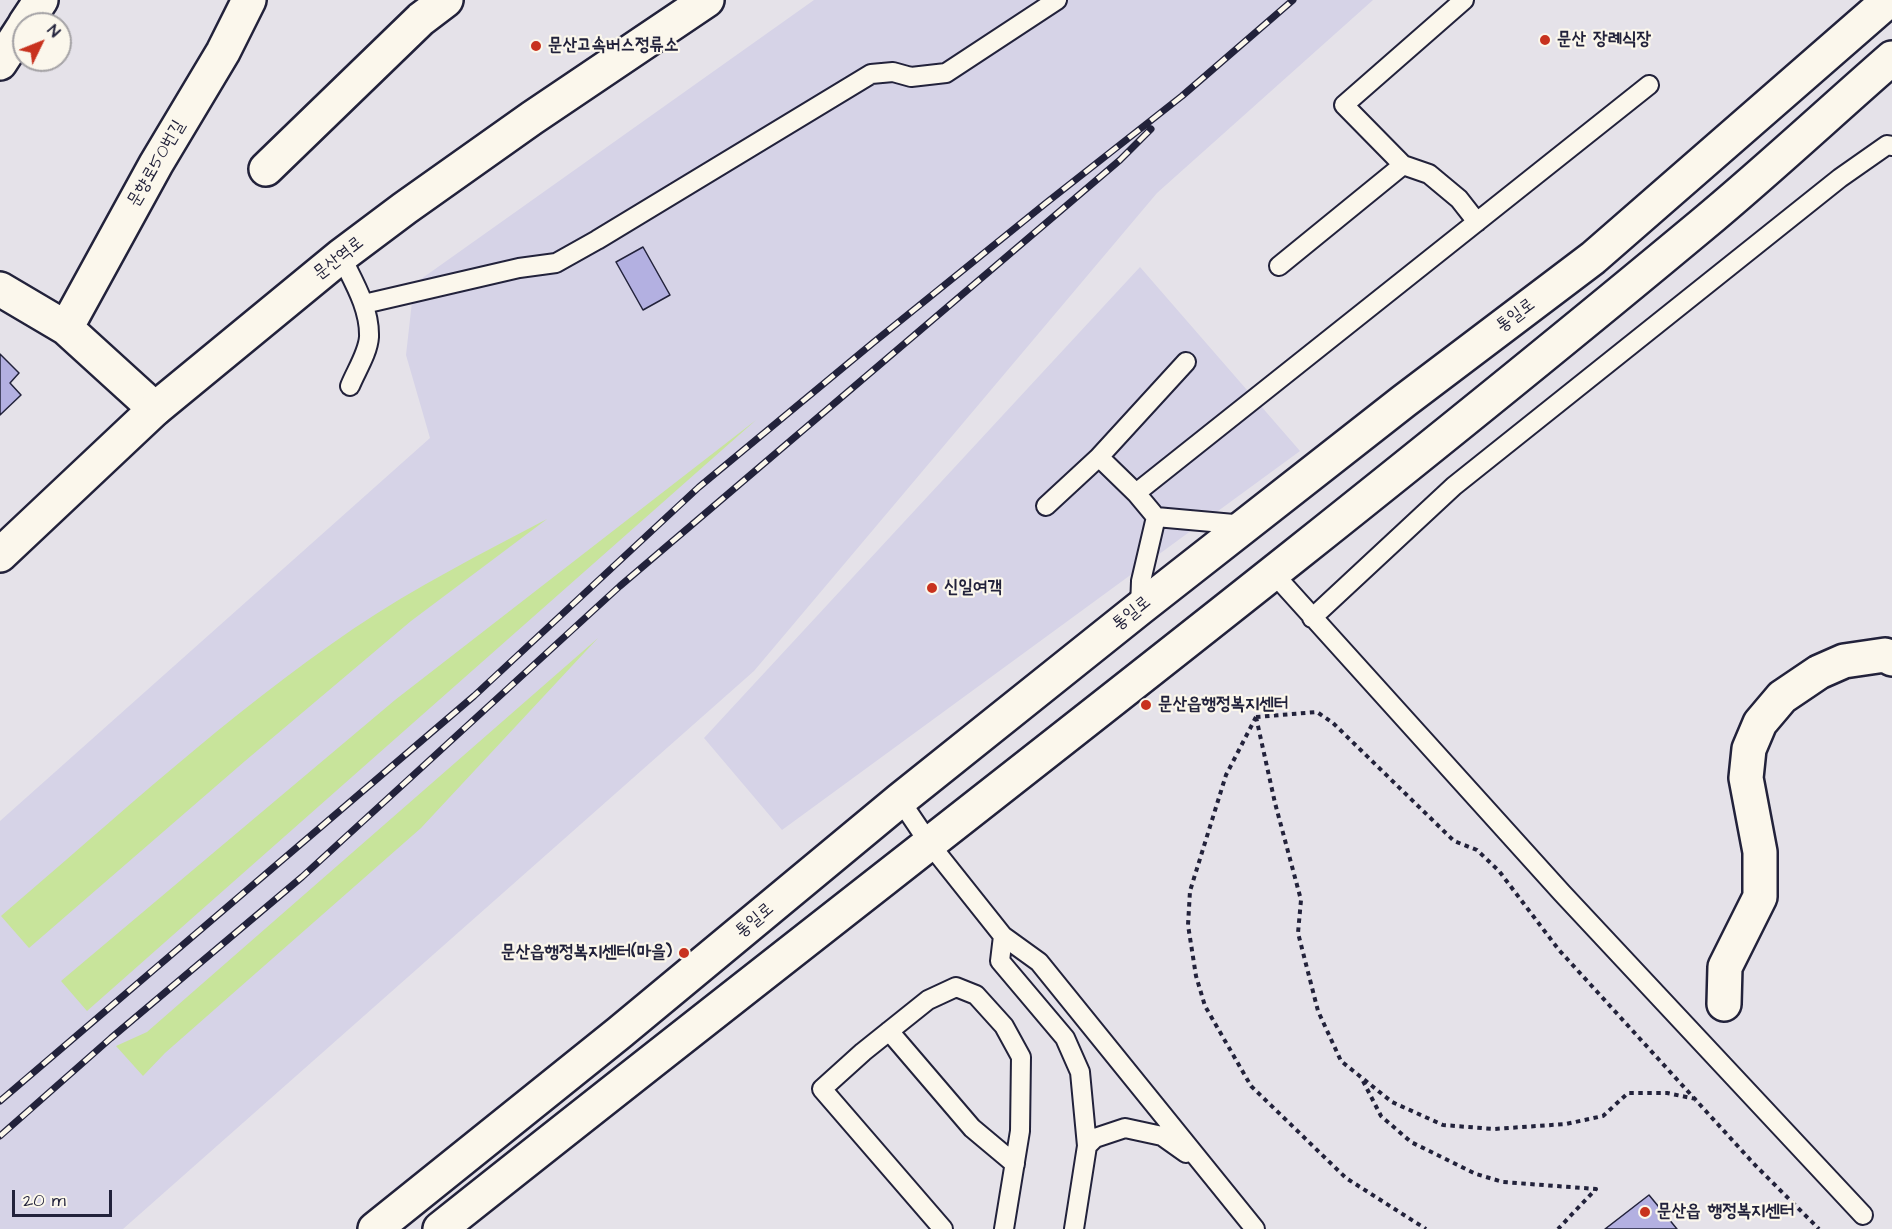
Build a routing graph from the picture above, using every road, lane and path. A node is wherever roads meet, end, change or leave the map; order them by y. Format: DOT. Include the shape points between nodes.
graph roads {
  1 [pos="249,0"];
  2 [pos="446,0"];
  3 [pos="707,0"];
  4 [pos="1057,0"];
  5 [pos="1464,0"];
  6 [pos="1889,0"];
  7 [pos="12,45"];
  8 [pos="1892,58"];
  9 [pos="0,63"];
  10 [pos="1649,85"];
  11 [pos="1892,146"];
  12 [pos="1403,165"];
  13 [pos="266,169"];
  14 [pos="1478,222"];
  15 [pos="341,256"];
  16 [pos="1279,266"];
  17 [pos="0,289"];
  18 [pos="364,304"];
  19 [pos="66,328"];
  20 [pos="1186,362"];
  21 [pos="350,386"];
  22 [pos="155,409"];
  23 [pos="1099,457"];
  24 [pos="1136,494"];
  25 [pos="1046,506"];
  26 [pos="1156,517"];
  27 [pos="1245,525"];
  28 [pos="0,555"];
  29 [pos="1273,573"];
  30 [pos="1140,608"];
  31 [pos="1312,618"];
  32 [pos="1892,659"];
  33 [pos="1256,717"];
  34 [pos="900,800"];
  35 [pos="929,843"];
  36 [pos="1003,936"];
  37 [pos="1724,1004"];
  38 [pos="889,1031"];
  39 [pos="1362,1078"];
  40 [pos="1697,1099"];
  41 [pos="1087,1146"];
  42 [pos="1015,1164"];
  43 [pos="1203,1164"];
  44 [pos="1863,1215"];
  45 [pos="375,1229"];
  46 [pos="440,1229"];
  47 [pos="943,1229"];
  48 [pos="1004,1229"];
  49 [pos="1074,1229"];
  50 [pos="1255,1229"];
  51 [pos="1425,1229"];
  52 [pos="1558,1229"];
  53 [pos="1819,1229"];
  1 -- 19 [label="main road, 문향로50번길"];
  2 -- 13 [label="main road" via="421,19"];
  3 -- 15 [label="main road, 문산역로" via="532,118"];
  4 -- 18 [label="lane" via="946,73 911,77 893,72 871,74 556,263"];
  5 -- 12 [label="lane" via="1344,105"];
  6 -- 27 [label="main road, 통일로" via="1593,258"];
  7 -- 9 [label="main road"];
  8 -- 29 [label="main road" via="1705,222"];
  10 -- 14 [label="lane"];
  11 -- 31 [label="lane" via="1887,145 1840,178 1454,486"];
  12 -- 14 [label="lane" via="1429,174 1459,199"];
  12 -- 16 [label="lane"];
  14 -- 24 [label="lane"];
  15 -- 18 [label="lane"];
  15 -- 22 [label="main road, 문산역로"];
  17 -- 19 [label="main road"];
  18 -- 21 [label="lane" via="369,337"];
  19 -- 22 [label="main road"];
  20 -- 23 [label="lane"];
  22 -- 28 [label="main road, 문산역로"];
  23 -- 24 [label="lane"];
  23 -- 25 [label="lane"];
  24 -- 26 [label="lane"];
  26 -- 27 [label="lane"];
  26 -- 30 [label="lane" via="1141,581"];
  27 -- 30 [label="main road, 통일로"];
  29 -- 31 [label="lane"];
  29 -- 35 [label="main road"];
  30 -- 34 [label="main road, 통일로"];
  31 -- 44 [label="lane"];
  32 -- 37 [label="main road" via="1885,655 1844,661 1819,672 1782,697 1760,723 1749,749 1746,778 1760,852 1760,897 1725,967"];
  33 -- 39 [label="path" via="1301,900 1298,933 1318,1011 1341,1061"];
  33 -- 40 [label="path" via="1317,712 1333,723 1454,841 1477,850 1499,871 1559,950"];
  33 -- 51 [label="path" via="1226,775 1190,891 1188,925 1205,1006 1251,1086 1346,1178"];
  34 -- 35 [label="lane"];
  34 -- 45 [label="main road, 통일로" via="610,1041"];
  35 -- 36 [label="lane"];
  35 -- 46 [label="main road"];
  36 -- 41 [label="lane" via="1000,961 1065,1038 1080,1072"];
  36 -- 43 [label="lane" via="1039,962"];
  38 -- 42 [label="lane" via="972,1128"];
  38 -- 42 [label="lane" via="928,999 956,987 976,995 1004,1026 1021,1057 1020,1131"];
  38 -- 47 [label="lane" via="822,1089"];
  39 -- 40 [label="path" via="1392,1102 1443,1125 1494,1129 1566,1124 1603,1116 1628,1093 1667,1093"];
  39 -- 52 [label="path" via="1381,1116 1411,1142 1476,1174 1503,1182 1596,1189"];
  40 -- 53 [label="path"];
  41 -- 43 [label="lane" via="1095,1138 1125,1128 1162,1136"];
  41 -- 49 [label="lane"];
  42 -- 48 [label="lane"];
  43 -- 50 [label="lane"];
}
